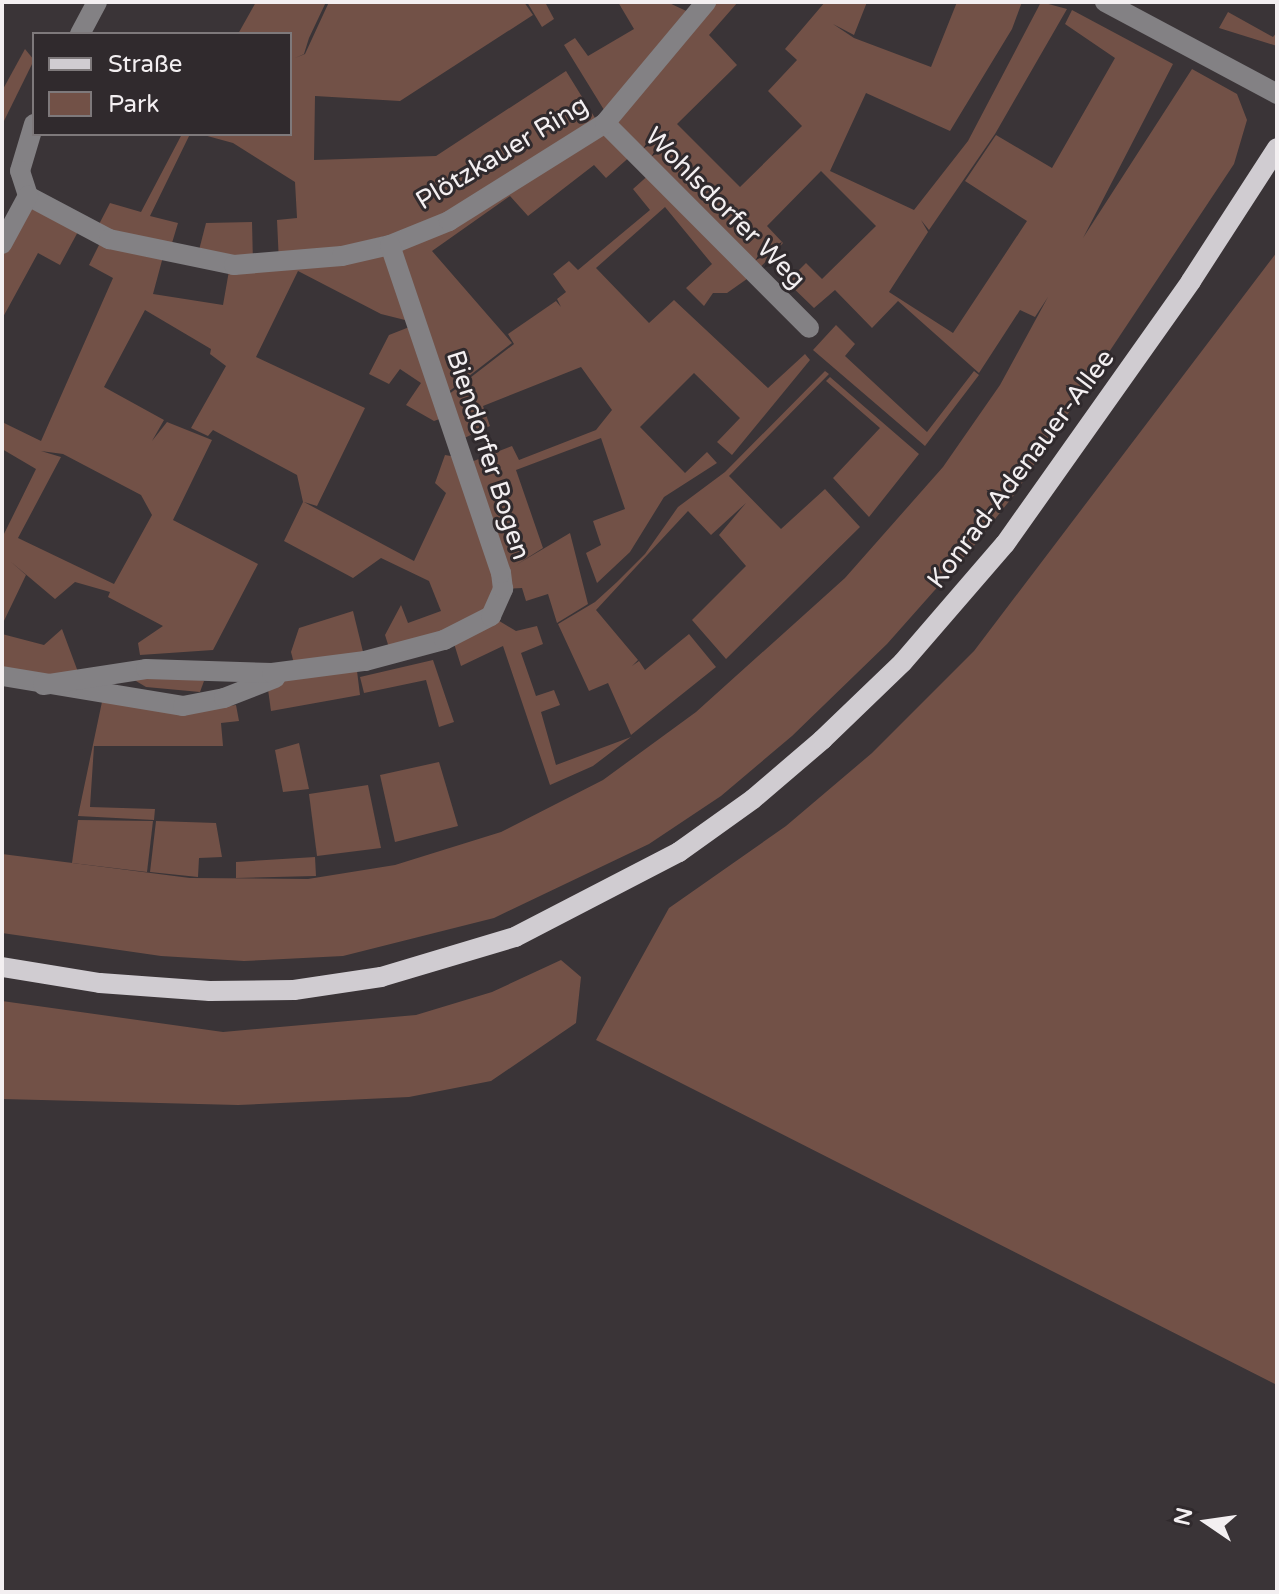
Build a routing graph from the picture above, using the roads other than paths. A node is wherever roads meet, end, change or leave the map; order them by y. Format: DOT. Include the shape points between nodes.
graph roads {
  1 [pos="97,2"];
  2 [pos="706,2"];
  3 [pos="1105,2"];
  4 [pos="81,32"];
  5 [pos="1277,94"];
  6 [pos="605,123"];
  7 [pos="32,131"];
  8 [pos="1277,148"];
  9 [pos="28,196"];
  10 [pos="2,244"];
  11 [pos="390,245"];
  12 [pos="809,328"];
  13 [pos="289,672"];
  14 [pos="2,676"];
  15 [pos="43,685"];
  16 [pos="2,967"];
  1 -- 4 [label="street"];
  2 -- 6 [label="street, Plötzkauer Ring"];
  3 -- 5 [label="street"];
  6 -- 11 [label="street, Plötzkauer Ring" via="449,221"];
  6 -- 12 [label="street, Wohlsdorfer Weg"];
  7 -- 9 [label="street" via="20,171"];
  8 -- 16 [label="main road, Konrad-Adenauer-Allee" via="1067,458 964,591 903,662 822,740 679,852 515,937 381,977 294,990 210,991 100,983"];
  9 -- 10 [label="street"];
  9 -- 11 [label="street, Plötzkauer Ring" via="109,239 234,265 281,264"];
  11 -- 13 [label="street, Biendorfer Bogen" via="501,573 500,602 478,627 444,640 365,661"];
  13 -- 15 [label="street, Biendorfer Bogen" via="146,669"];
  13 -- 15 [label="street, Biendorfer Bogen" via="232,696 183,706"];
  14 -- 15 [label="street, Biendorfer Bogen"];
}
